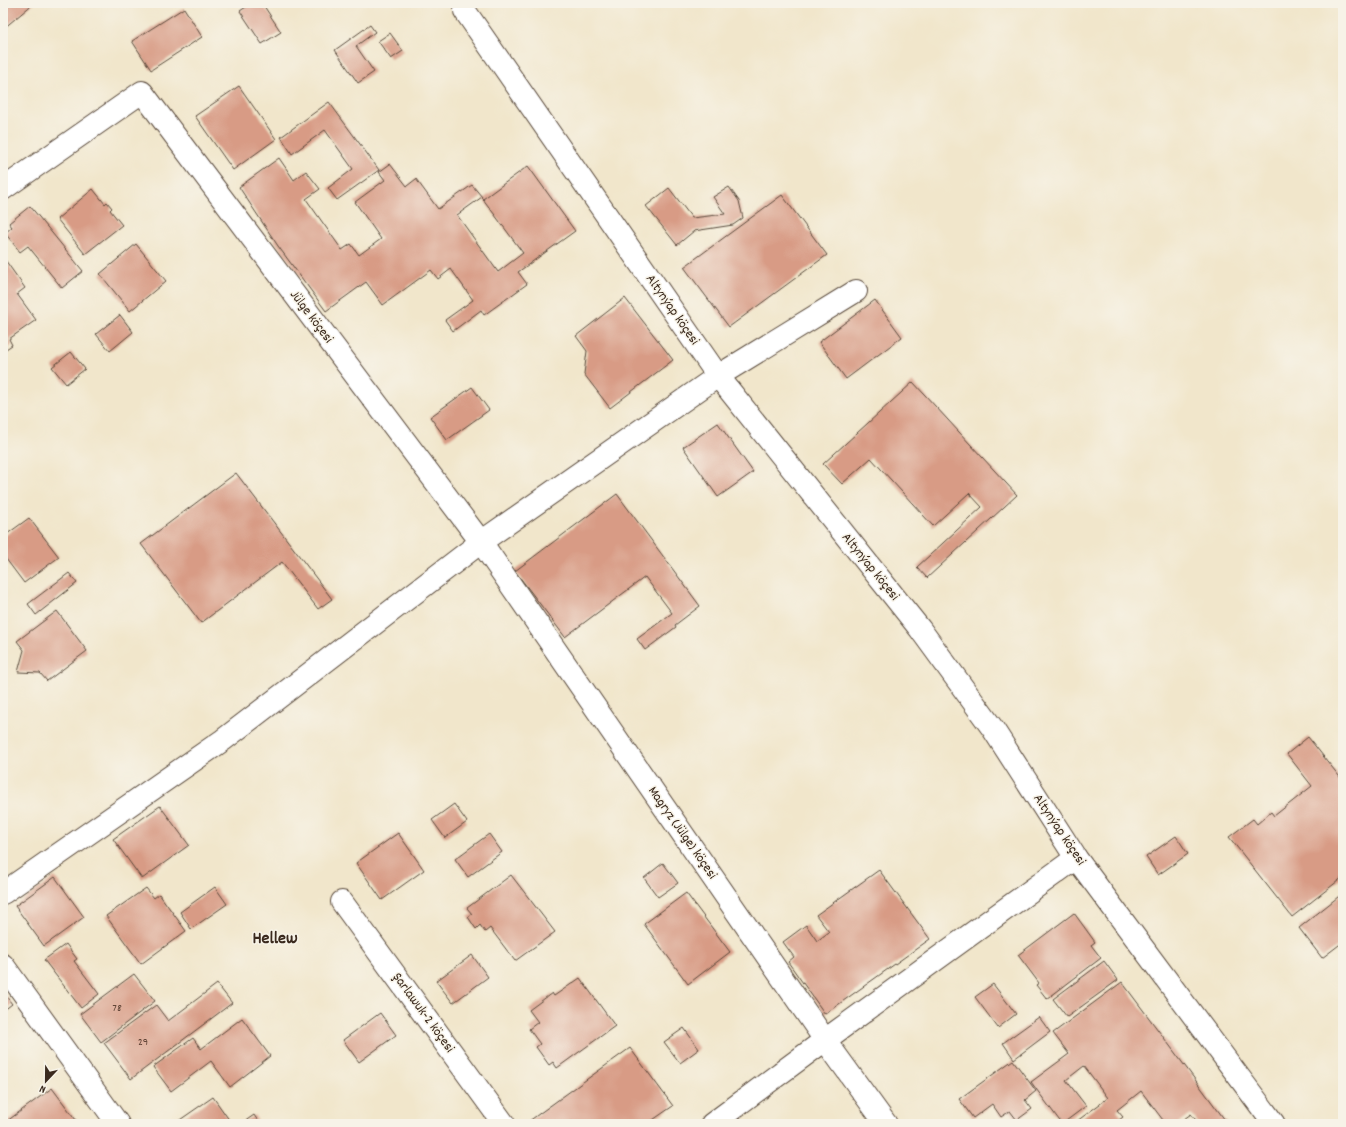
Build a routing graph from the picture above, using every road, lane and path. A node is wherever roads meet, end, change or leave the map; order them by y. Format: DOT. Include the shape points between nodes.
graph roads {
  1 [pos="465,11"];
  2 [pos="3,189"];
  3 [pos="856,291"];
  4 [pos="718,376"];
  5 [pos="481,542"];
  6 [pos="1076,858"];
  7 [pos="3,894"];
  8 [pos="342,902"];
  9 [pos="3,965"];
  10 [pos="825,1040"];
  11 [pos="118,1124"];
  12 [pos="504,1124"];
  13 [pos="712,1124"];
  14 [pos="886,1124"];
  15 [pos="1274,1124"];
  1 -- 4 [label="street, Altynýap köçesi"];
  2 -- 5 [label="street, Jülge köçesi" via="142,92"];
  3 -- 4 [label="street"];
  4 -- 5 [label="street"];
  4 -- 6 [label="street, Altynýap köçesi" via="920,629 993,729"];
  5 -- 7 [label="street" via="223,740"];
  5 -- 10 [label="street, Magryz (Jülge) köçesi"];
  6 -- 10 [label="street"];
  6 -- 15 [label="street, Altynýap köçesi"];
  8 -- 12 [label="street, Şarlawuk-2 köçesi"];
  9 -- 11 [label="street"];
  10 -- 13 [label="street"];
  10 -- 14 [label="street, Magryz (Jülge) köçesi"];
}
